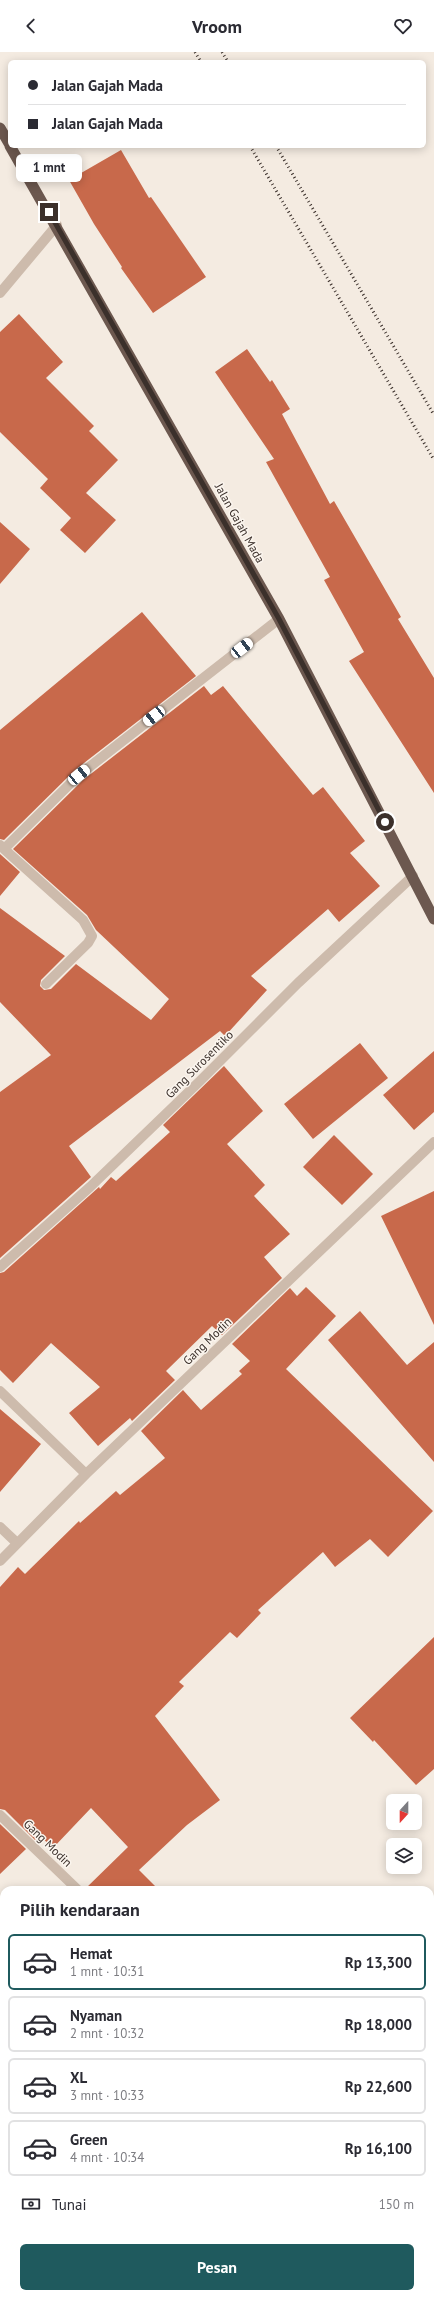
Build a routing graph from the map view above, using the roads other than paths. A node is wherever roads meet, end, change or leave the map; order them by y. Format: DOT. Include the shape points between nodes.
graph roads {
  1 [pos="0,128"];
  2 [pos="8,142"];
  3 [pos="11,148"];
  4 [pos="57,225"];
  5 [pos="0,292"];
  6 [pos="279,619"];
  7 [pos="2,847"];
  8 [pos="414,876"];
  9 [pos="434,919"];
  10 [pos="46,984"];
  11 [pos="434,1142"];
  12 [pos="0,1267"];
  13 [pos="0,1392"];
  14 [pos="86,1474"];
  15 [pos="0,1527"];
  16 [pos="18,1543"];
  17 [pos="0,1561"];
  18 [pos="0,1815"];
  19 [pos="74,1886"];
  1 -- 2 [label="highway, Jalan Gajah Mada"];
  3 -- 4 [label="highway, Jalan Gajah Mada"];
  4 -- 5 [label="street"];
  4 -- 6 [label="highway, Jalan Gajah Mada"];
  6 -- 7 [label="street" via="79,775"];
  6 -- 8 [label="highway, Jalan Gajah Mada"];
  7 -- 10 [label="street" via="83,920 92,936"];
  8 -- 9 [label="highway, Jalan Gajah Mada"];
  8 -- 12 [label="street, Gang Surosentiko" via="298,983 90,1186"];
  11 -- 14 [label="street, Gang Modin"];
  13 -- 14 [label="street"];
  14 -- 16 [label="street, Gang Modin"];
  15 -- 16 [label="street"];
  16 -- 17 [label="street, Gang Modin"];
  18 -- 19 [label="street, Gang Modin"];
}
